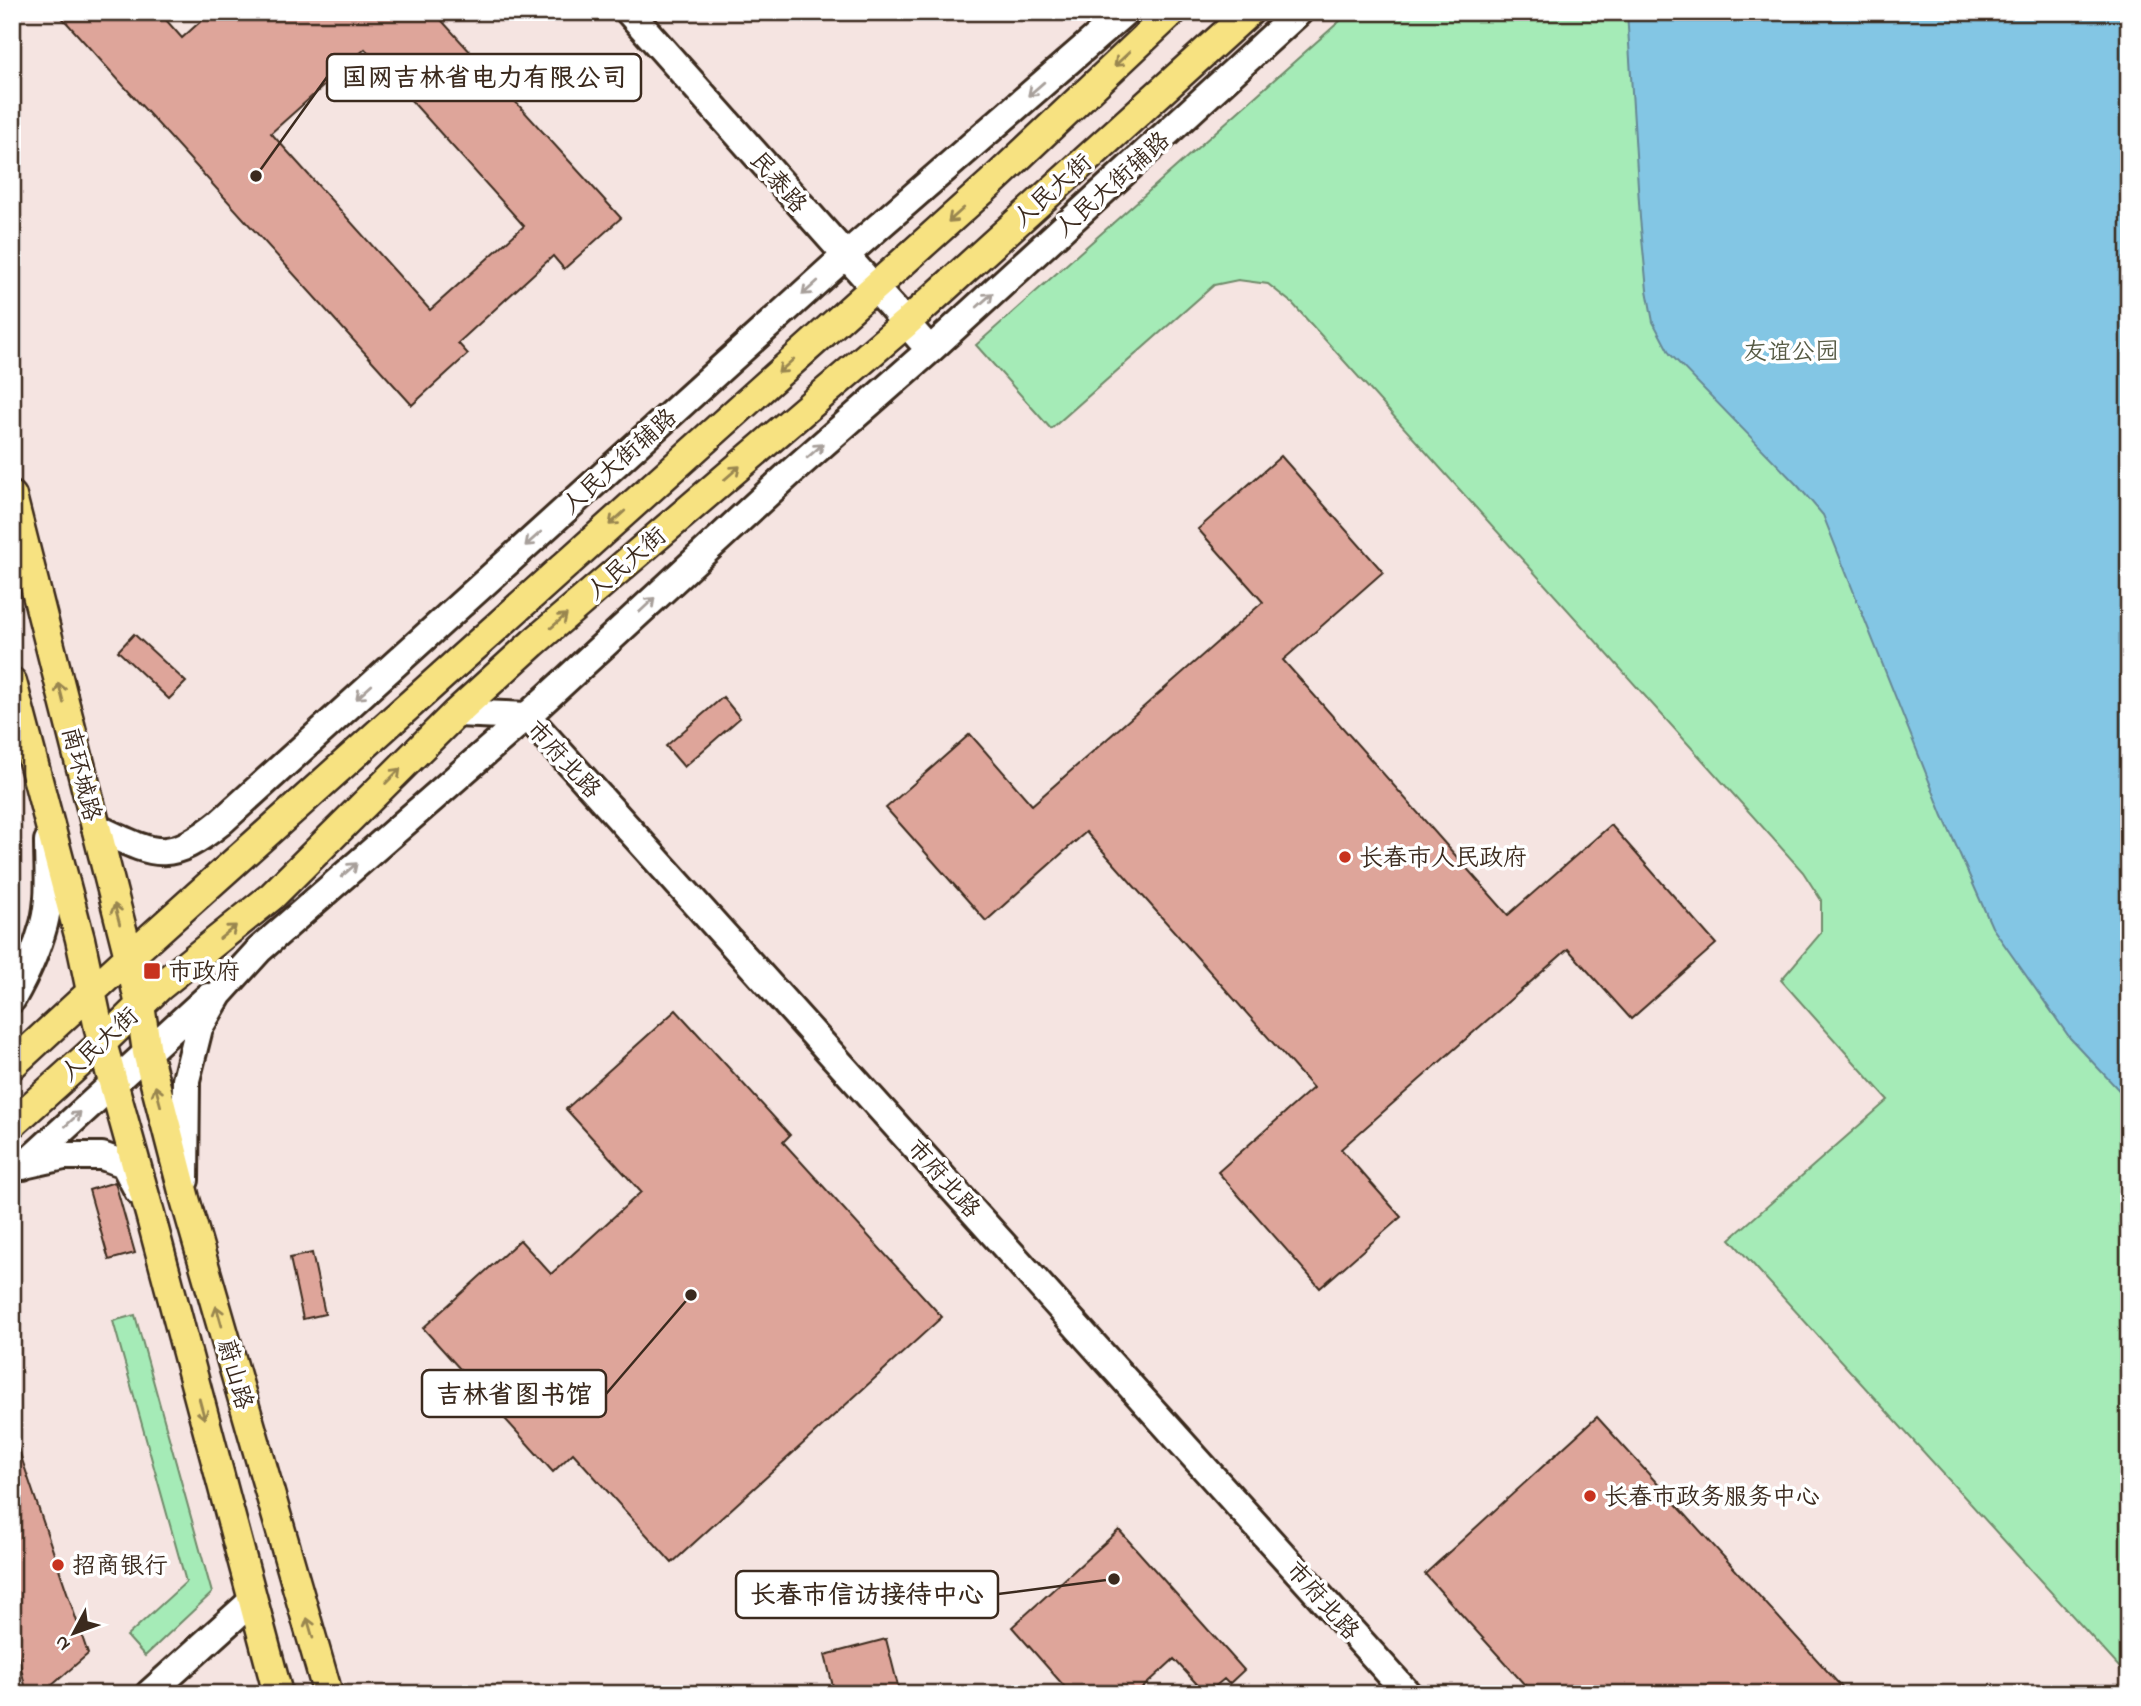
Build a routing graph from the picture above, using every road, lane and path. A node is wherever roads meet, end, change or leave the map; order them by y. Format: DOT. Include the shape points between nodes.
graph roads {
  1 [pos="629,12"];
  2 [pos="1125,12"];
  3 [pos="1172,12"];
  4 [pos="1249,12"];
  5 [pos="1299,12"];
  6 [pos="845,256"];
  7 [pos="873,288"];
  8 [pos="906,323"];
  9 [pos="930,350"];
  10 [pos="12,496"];
  11 [pos="12,682"];
  12 [pos="457,713"];
  13 [pos="527,716"];
  14 [pos="42,791"];
  15 [pos="95,827"];
  16 [pos="258,950"];
  17 [pos="129,957"];
  18 [pos="92,992"];
  19 [pos="12,999"];
  20 [pos="140,1005"];
  21 [pos="102,1043"];
  22 [pos="147,1052"];
  23 [pos="12,1065"];
  24 [pos="113,1083"];
  25 [pos="12,1124"];
  26 [pos="18,1170"];
  27 [pos="185,1199"];
  28 [pos="150,1213"];
  29 [pos="252,1601"];
  30 [pos="149,1694"];
  31 [pos="278,1694"];
  32 [pos="328,1694"];
  33 [pos="1408,1694"];
  1 -- 6 [label="main road, 民泰路"];
  2 -- 6 [label="main road, 人民大街辅路, one-way"];
  3 -- 7 [label="main road, 人民大街, one-way"];
  4 -- 8 [label="main road, 人民大街"];
  9 -- 5 [label="main road, 人民大街辅路, one-way"];
  6 -- 7 [label="main road, 民泰路"];
  6 -- 15 [label="main road, 人民大街辅路, one-way" via="199,840 170,852 140,848"];
  7 -- 8 [label="main road, 民泰路"];
  7 -- 17 [label="main road, 人民大街, one-way"];
  8 -- 9 [label="main road, 民泰路"];
  12 -- 8 [label="main road, 人民大街, one-way"];
  13 -- 9 [label="main road, 人民大街辅路, one-way"];
  15 -- 10 [label="main road, 南环城路, one-way"];
  11 -- 14 [label="main road, 南环城路"];
  12 -- 13 [label="main road, 市府北路"];
  20 -- 12 [label="main road, 人民大街, one-way" via="272,896"];
  16 -- 13 [label="main road, 人民大街辅路, one-way"];
  13 -- 33 [label="main road, 市府北路"];
  14 -- 18 [label="main road, 南环城路"];
  14 -- 19 [label="main road" via="48,835 45,922"];
  17 -- 15 [label="main road, 南环城路, one-way"];
  16 -- 22 [label="main road"];
  16 -- 27 [label="main road" via="219,994 199,1028 186,1080"];
  17 -- 18 [label="main road, 人民大街"];
  17 -- 20 [label="main road, 南环城路"];
  18 -- 21 [label="main road, 南环城路"];
  18 -- 23 [label="main road, 人民大街"];
  20 -- 21 [label="main road, 人民大街"];
  20 -- 22 [label="main road, 南环城路"];
  21 -- 24 [label="main road, 南环城路"];
  21 -- 25 [label="main road, 人民大街"];
  22 -- 24 [label="main road"];
  27 -- 22 [label="main road, 蔚山路, one-way"];
  26 -- 24 [label="main road, one-way"];
  24 -- 28 [label="main road, 蔚山路"];
  26 -- 28 [label="main road" via="64,1156 102,1156 124,1164"];
  32 -- 27 [label="main road, 蔚山路, one-way"];
  28 -- 29 [label="main road, 蔚山路, one-way"];
  29 -- 30 [label="main road"];
  29 -- 31 [label="main road, 蔚山路"];
}
